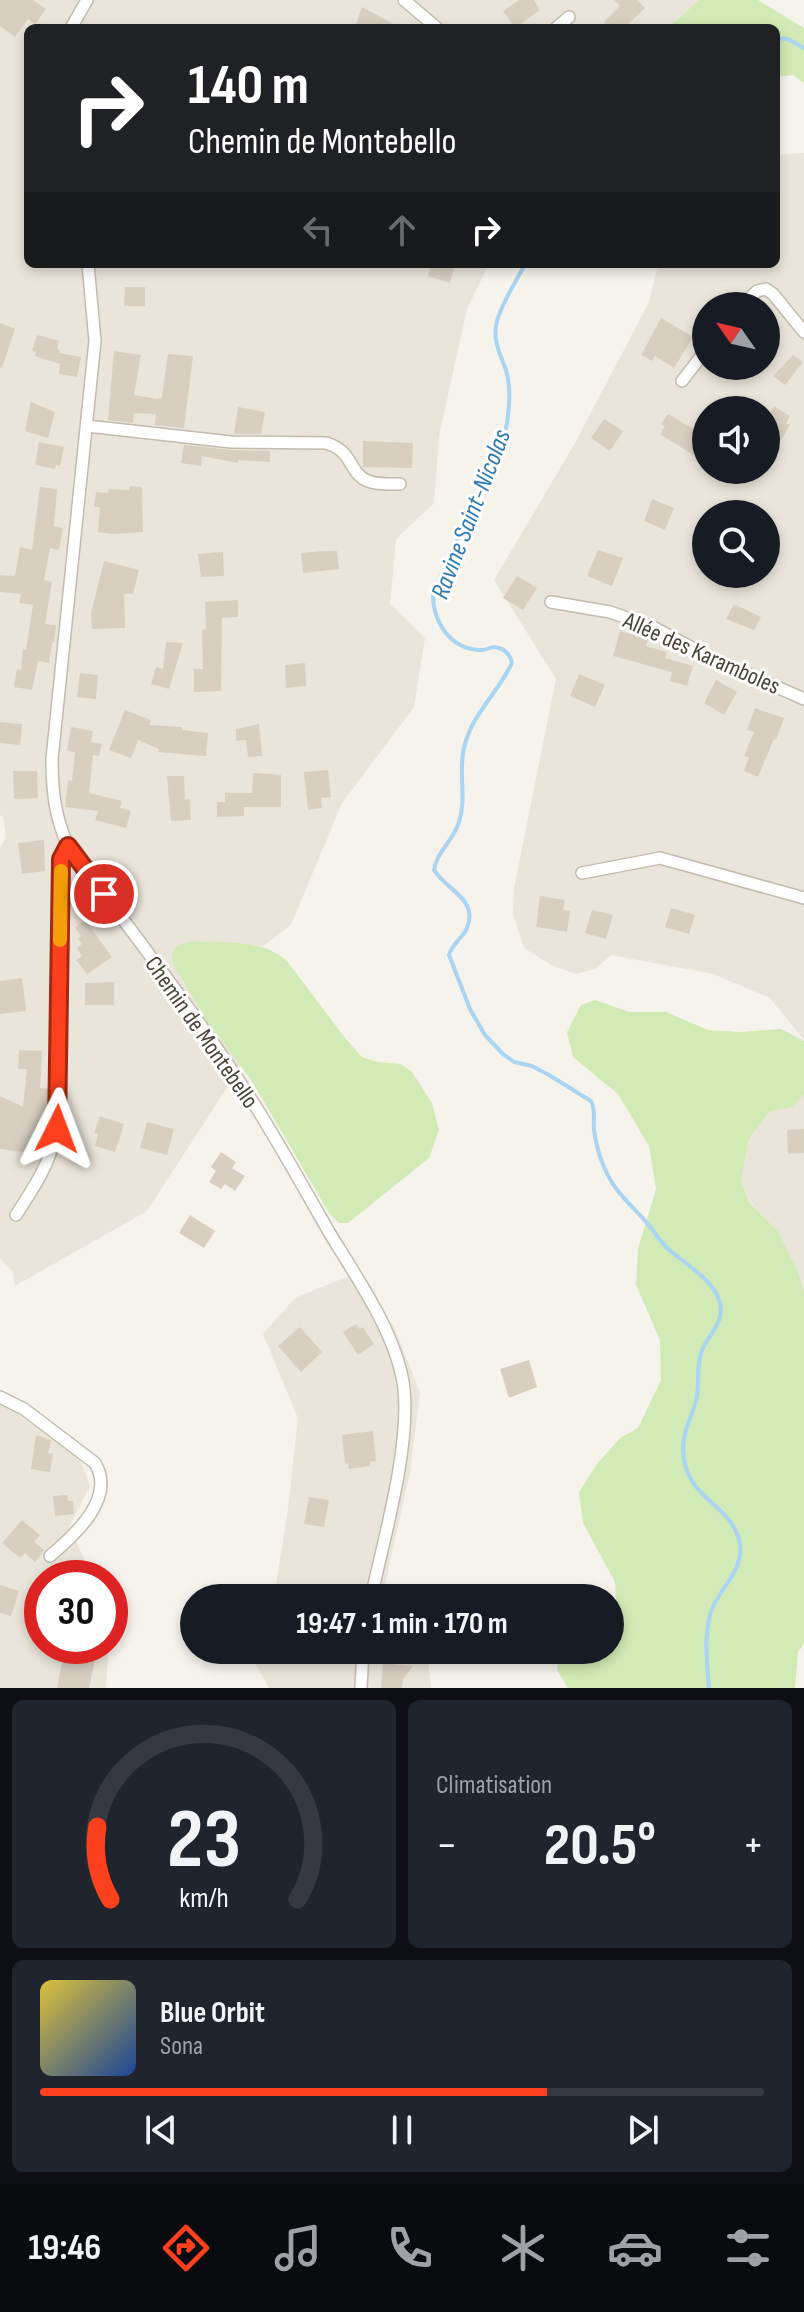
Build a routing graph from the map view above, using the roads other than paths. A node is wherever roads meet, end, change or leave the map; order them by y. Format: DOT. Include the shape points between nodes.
graph roads {
  1 [pos="87,0"];
  2 [pos="404,0"];
  3 [pos="569,17"];
  4 [pos="73,24"];
  5 [pos="432,24"];
  6 [pos="561,24"];
  7 [pos="88,268"];
  8 [pos="780,303"];
  9 [pos="804,332"];
  10 [pos="692,368"];
  11 [pos="682,381"];
  12 [pos="87,426"];
  13 [pos="400,484"];
  14 [pos="551,602"];
  15 [pos="804,699"];
  16 [pos="68,846"];
  17 [pos="582,873"];
  18 [pos="804,898"];
  19 [pos="16,1215"];
  20 [pos="0,1397"];
  21 [pos="50,1556"];
  22 [pos="374,1584"];
  23 [pos="362,1664"];
  24 [pos="361,1688"];
  1 -- 4 [label="street"];
  2 -- 5 [label="street"];
  3 -- 6 [label="street"];
  7 -- 12 [label="street, Chemin de Montebello" via="95,341"];
  8 -- 9 [label="street"];
  10 -- 11 [label="street"];
  12 -- 13 [label="street" via="231,442 326,443 340,447 366,481"];
  12 -- 16 [label="street, Chemin de Montebello" via="52,759 58,823"];
  14 -- 15 [label="street, Allée des Karamboles" via="610,612 653,627"];
  16 -- 19 [label="street" via="61,859 57,1129 46,1168"];
  16 -- 22 [label="street, Chemin de Montebello" via="255,1106 394,1347 405,1417"];
  17 -- 18 [label="street" via="660,858"];
  20 -- 21 [label="street" via="95,1463 102,1475 96,1505"];
  23 -- 24 [label="street"];
}
